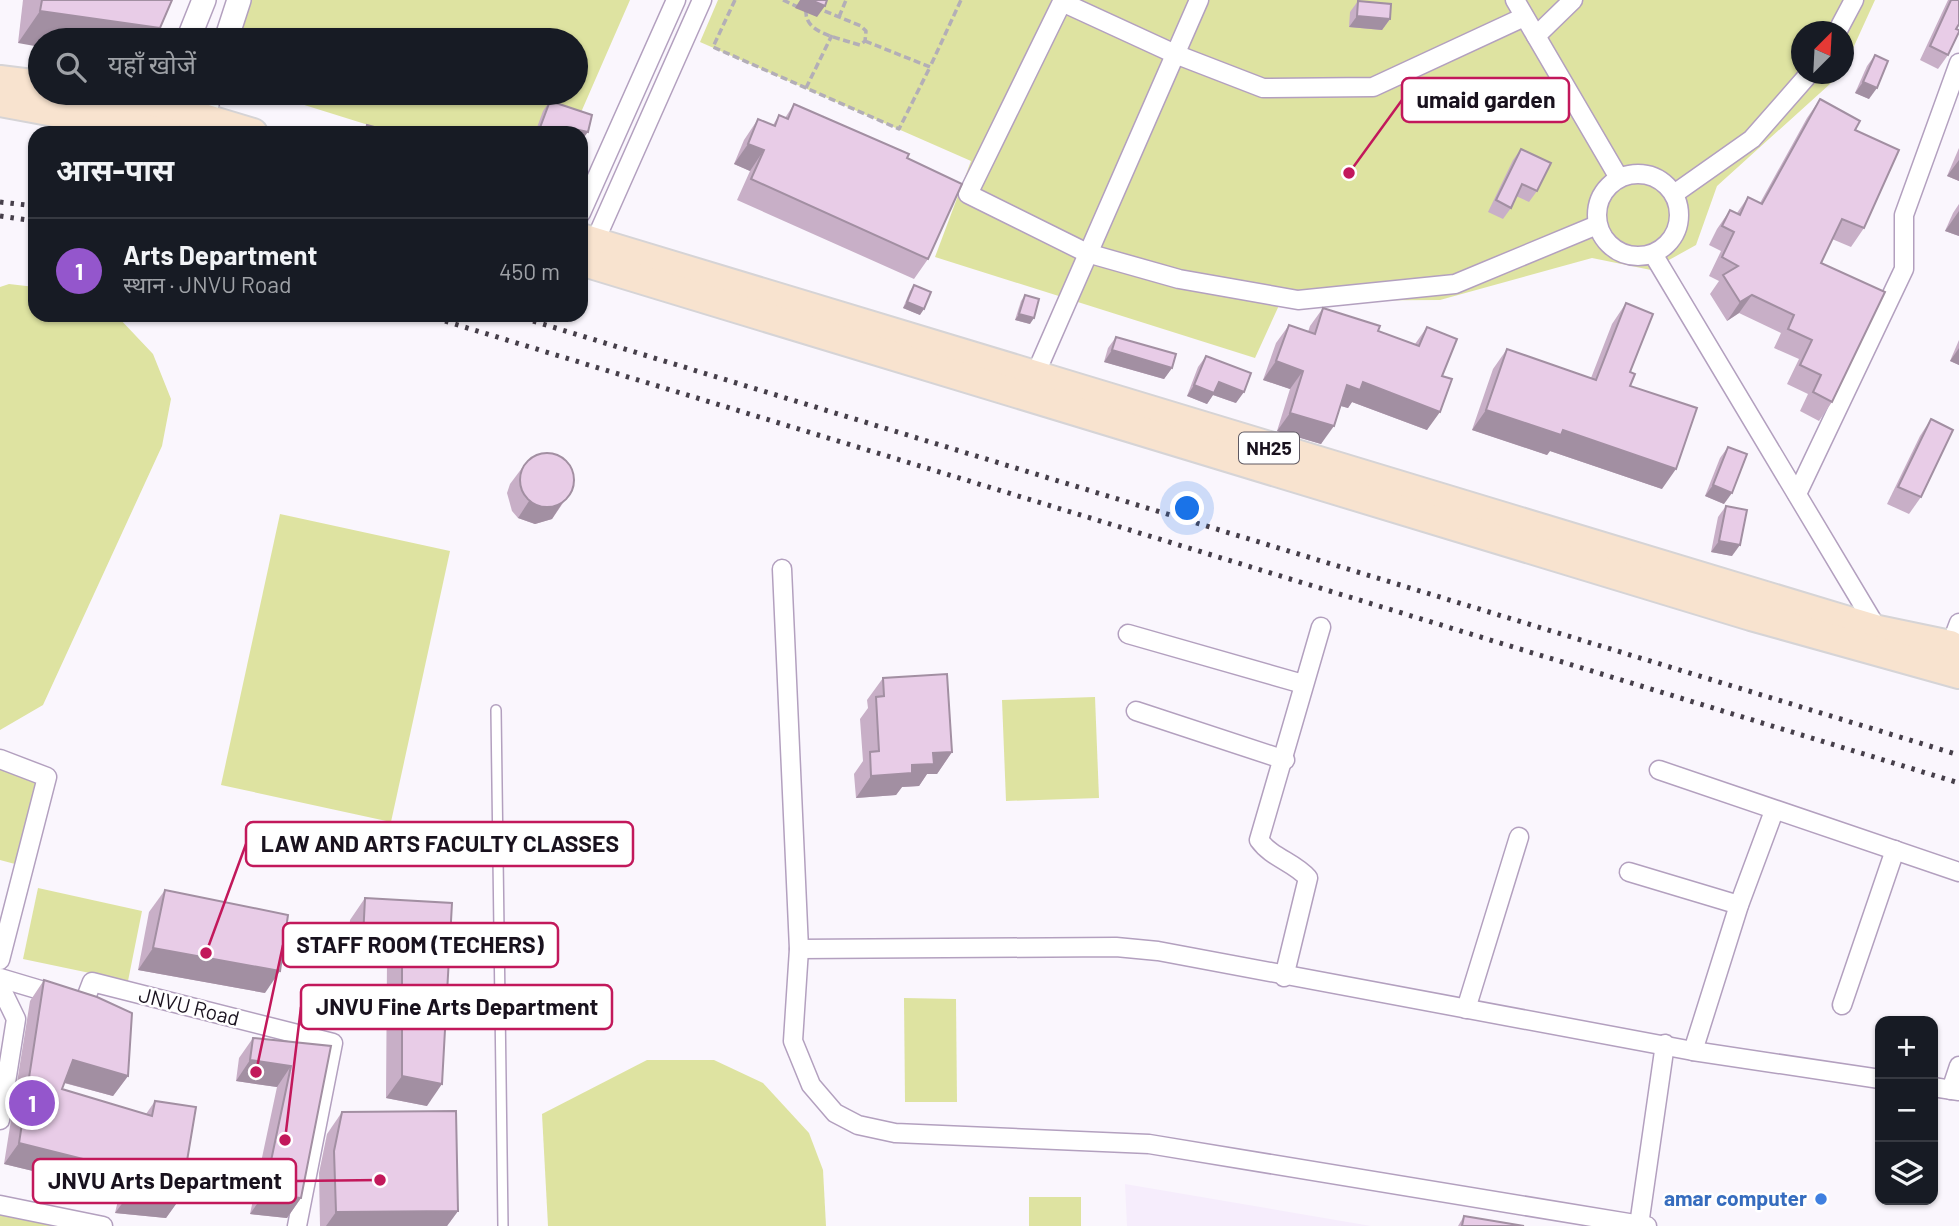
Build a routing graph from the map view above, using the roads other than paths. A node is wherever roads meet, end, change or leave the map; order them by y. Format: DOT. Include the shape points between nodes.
graph roads {
  1 [pos="204,0"];
  2 [pos="239,0"];
  3 [pos="676,0"];
  4 [pos="702,0"];
  5 [pos="1199,0"];
  6 [pos="1515,0"];
  7 [pos="1573,0"];
  8 [pos="1854,0"];
  9 [pos="1524,17"];
  10 [pos="1843,21"];
  11 [pos="193,28"];
  12 [pos="230,28"];
  13 [pos="1536,36"];
  14 [pos="1175,54"];
  15 [pos="1959,63"];
  16 [pos="0,80"];
  17 [pos="28,84"];
  18 [pos="1800,84"];
  19 [pos="0,102"];
  20 [pos="28,104"];
  21 [pos="38,105"];
  22 [pos="129,105"];
  23 [pos="204,114"];
  24 [pos="163,115"];
  25 [pos="235,126"];
  26 [pos="1619,177"];
  27 [pos="1674,194"];
  28 [pos="588,197"];
  29 [pos="1597,225"];
  30 [pos="588,247"];
  31 [pos="588,252"];
  32 [pos="588,252"];
  33 [pos="1087,253"];
  34 [pos="1653,254"];
  35 [pos="1035,376"];
  36 [pos="1797,494"];
  37 [pos="782,569"];
  38 [pos="1321,627"];
  39 [pos="1878,629"];
  40 [pos="1128,634"];
  41 [pos="1954,652"];
  42 [pos="1303,684"];
  43 [pos="496,710"];
  44 [pos="1136,711"];
  45 [pos="0,759"];
  46 [pos="1285,760"];
  47 [pos="1659,770"];
  48 [pos="1774,811"];
  49 [pos="1519,837"];
  50 [pos="1895,850"];
  51 [pos="1629,872"];
  52 [pos="1959,872"];
  53 [pos="1739,905"];
  54 [pos="799,949"];
  55 [pos="0,960"];
  56 [pos="1284,976"];
  57 [pos="0,978"];
  58 [pos="0,986"];
  59 [pos="1842,1005"];
  60 [pos="1465,1009"];
  61 [pos="1665,1044"];
  62 [pos="1693,1051"];
  63 [pos="1959,1066"];
  64 [pos="1875,1078"];
  65 [pos="1955,1091"];
  66 [pos="0,1120"];
  67 [pos="0,1205"];
  68 [pos="1643,1225"];
  69 [pos="103,1226"];
  70 [pos="297,1226"];
  71 [pos="503,1226"];
  1 -- 11 [label="street"];
  2 -- 12 [label="street"];
  3 -- 28 [label="street"];
  4 -- 30 [label="street"];
  5 -- 14 [label="street"];
  6 -- 9 [label="street"];
  7 -- 13 [label="street"];
  8 -- 10 [label="street"];
  9 -- 13 [label="street"];
  9 -- 14 [label="street" via="1373,87 1264,88"];
  13 -- 26 [label="street"];
  14 -- 33 [label="street"];
  14 -- 33 [label="street" via="1062,2 968,194"];
  15 -- 36 [label="street" via="1904,215 1904,269"];
  16 -- 17 [label="main road"];
  18 -- 27 [label="street" via="1752,139"];
  19 -- 20 [label="main road"];
  21 -- 24 [label="main road"];
  22 -- 24 [label="main road"];
  23 -- 24 [label="main road"];
  23 -- 25 [label="main road"];
  26 -- 27 [label="street" via="1648,174"];
  26 -- 29 [label="street" via="1600,197"];
  27 -- 34 [label="street" via="1679,209 1676,231"];
  29 -- 33 [label="street" via="1455,284 1298,300 1179,279"];
  29 -- 34 [label="street" via="1614,249 1631,256"];
  31 -- 35 [label="main road, NH25"];
  32 -- 41 [label="main road, NH25" via="1738,612"];
  33 -- 35 [label="street"];
  34 -- 36 [label="street"];
  35 -- 39 [label="main road, NH25"];
  36 -- 39 [label="street"];
  37 -- 54 [label="street"];
  38 -- 42 [label="street"];
  39 -- 41 [label="main road, NH25"];
  40 -- 42 [label="street"];
  42 -- 46 [label="street"];
  43 -- 71 [label="lane"];
  44 -- 46 [label="street"];
  45 -- 55 [label="street" via="47,777"];
  46 -- 56 [label="street" via="1259,840 1308,878"];
  47 -- 48 [label="street"];
  48 -- 50 [label="street"];
  48 -- 53 [label="street"];
  49 -- 60 [label="street"];
  50 -- 52 [label="street"];
  50 -- 59 [label="street"];
  51 -- 53 [label="street"];
  53 -- 62 [label="street"];
  54 -- 56 [label="street" via="1116,947"];
  54 -- 68 [label="street" via="793,1041 811,1085 835,1113 858,1125 895,1133 1149,1144"];
  56 -- 60 [label="street"];
  57 -- 70 [label="street, JNVU Road" via="84,1003 92,982 333,1043"];
  58 -- 66 [label="street" via="16,1019"];
  60 -- 61 [label="street"];
  61 -- 62 [label="street"];
  61 -- 68 [label="street"];
  62 -- 64 [label="street"];
  63 -- 65 [label="street"];
  67 -- 69 [label="street"];
}
